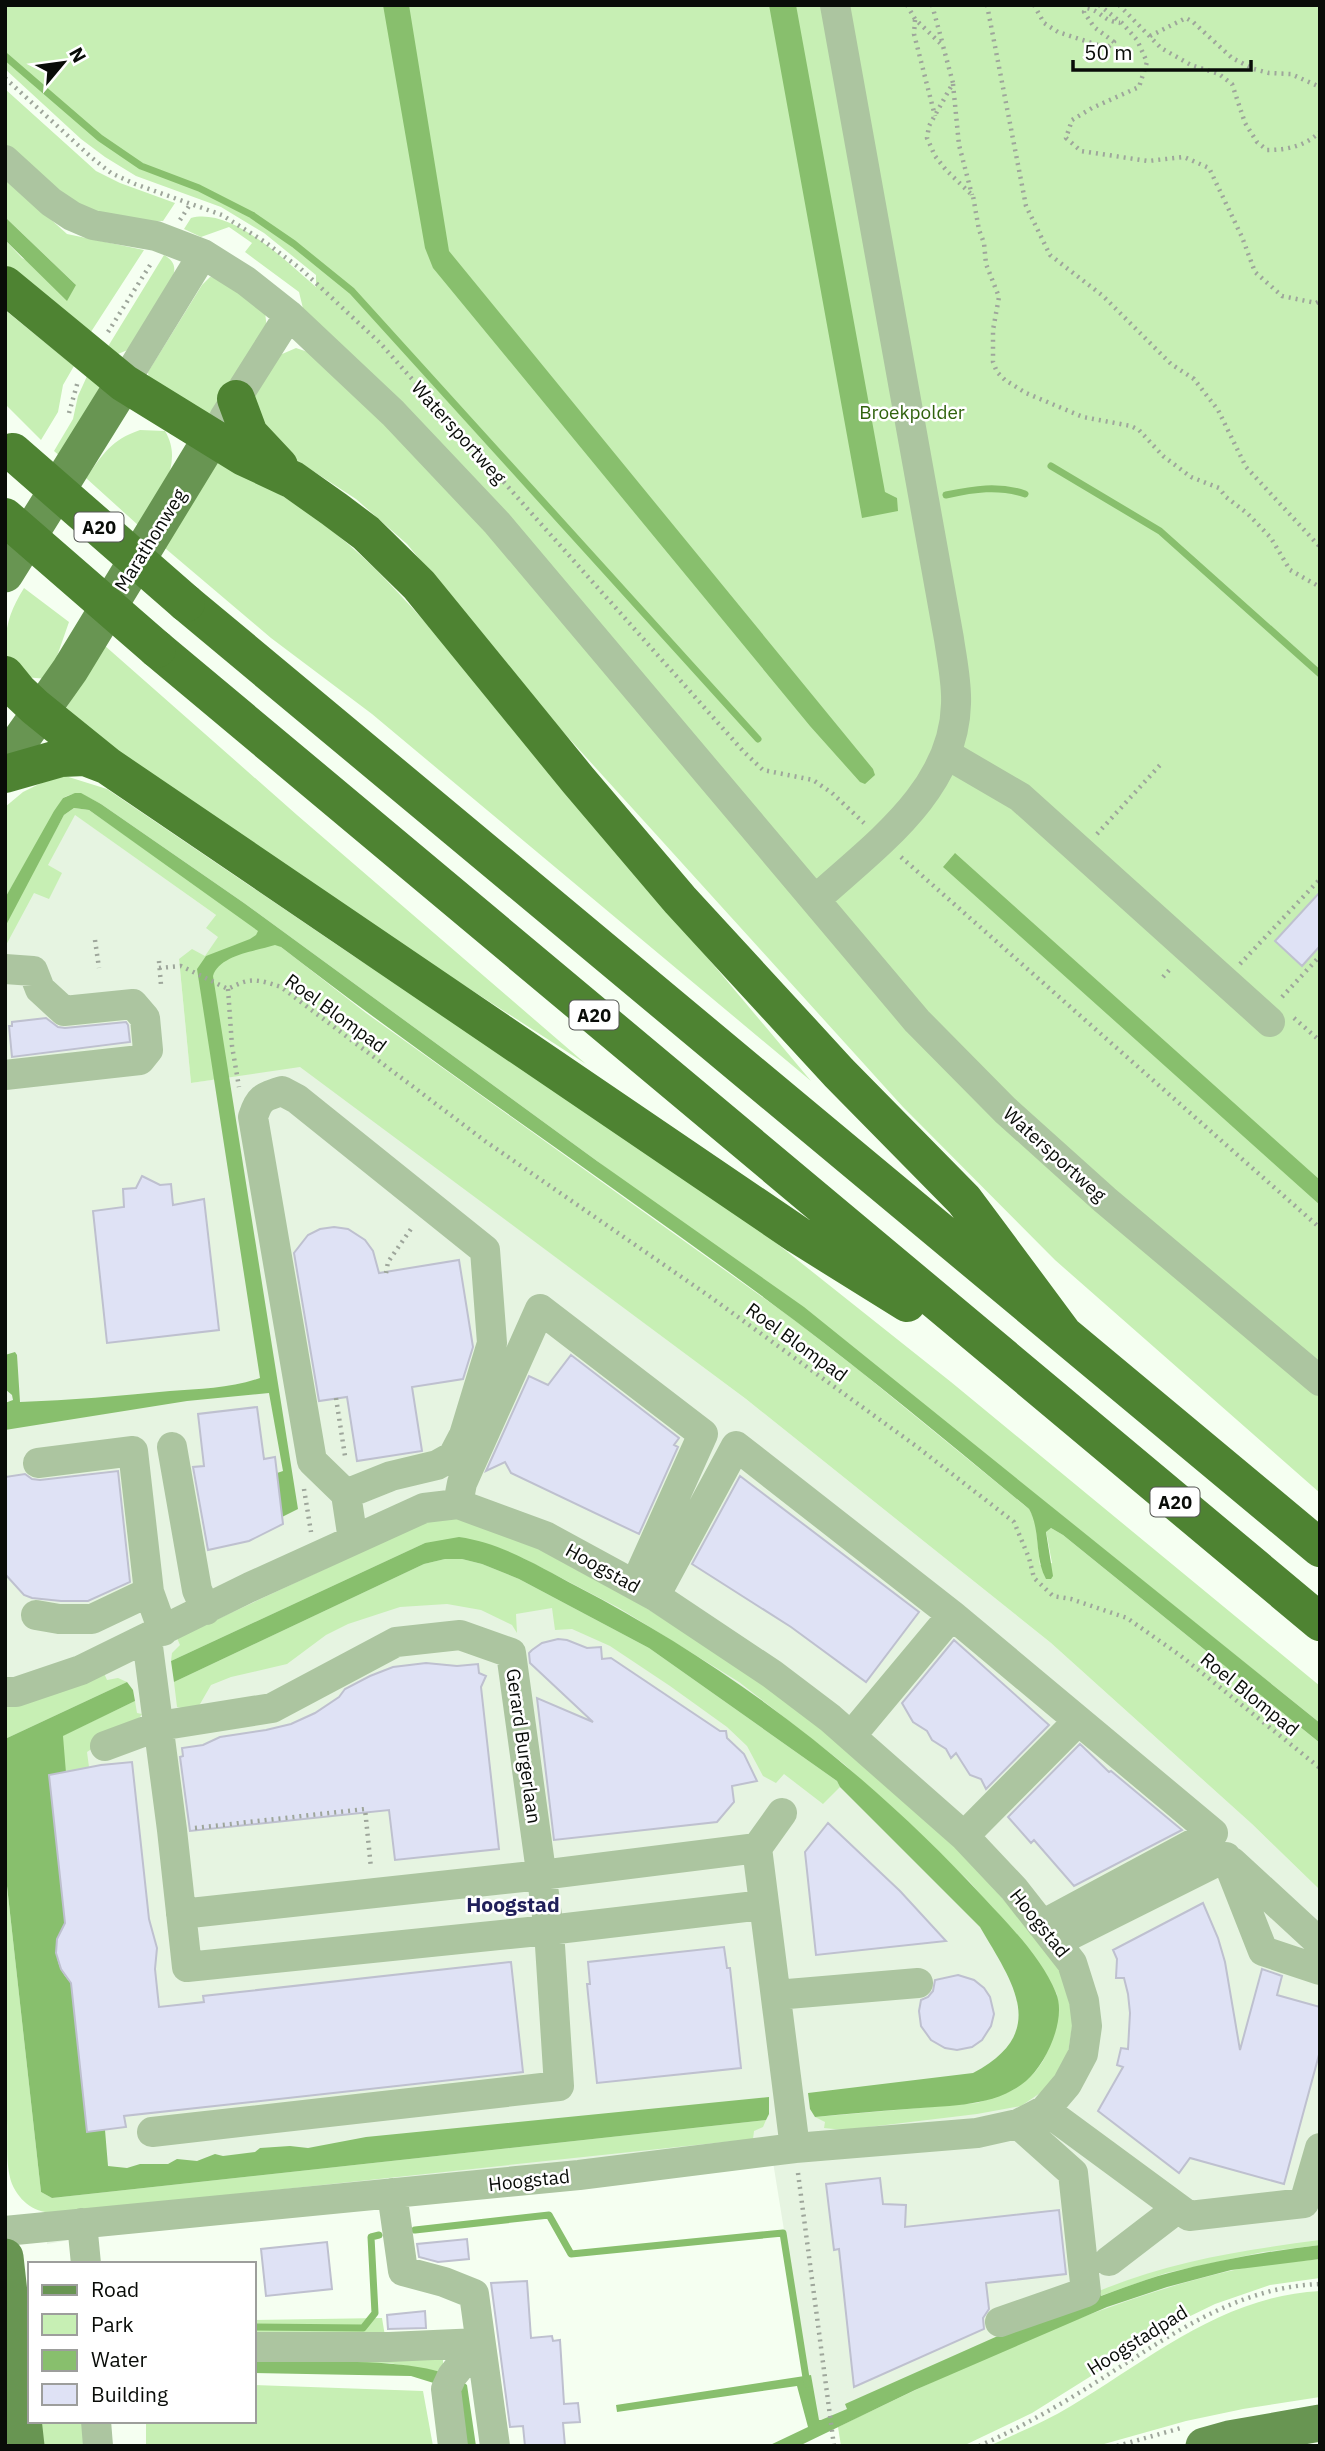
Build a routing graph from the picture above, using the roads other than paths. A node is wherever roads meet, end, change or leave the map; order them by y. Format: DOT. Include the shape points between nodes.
graph roads {
  1 [pos="835,5"];
  2 [pos="5,160"];
  3 [pos="203,254"];
  4 [pos="5,285"];
  5 [pos="289,315"];
  6 [pos="124,383"];
  7 [pos="236,399"];
  8 [pos="212,438"];
  9 [pos="9,448"];
  10 [pos="293,480"];
  11 [pos="5,517"];
  12 [pos="5,574"];
  13 [pos="5,674"];
  14 [pos="42,711"];
  15 [pos="948,755"];
  16 [pos="5,762"];
  17 [pos="108,766"];
  18 [pos="5,774"];
  19 [pos="816,900"];
  20 [pos="19,970"];
  21 [pos="1279,1012"];
  22 [pos="5,1075"];
  23 [pos="1062,1332"];
  24 [pos="1031,1381"];
  25 [pos="1320,1381"];
  26 [pos="172,1447"];
  27 [pos="38,1463"];
  28 [pos="346,1494"];
  29 [pos="458,1504"];
  30 [pos="352,1540"];
  31 [pos="1320,1548"];
  32 [pos="645,1591"];
  33 [pos="149,1592"];
  34 [pos="206,1610"];
  35 [pos="36,1615"];
  36 [pos="951,1615"];
  37 [pos="1320,1622"];
  38 [pos="155,1635"];
  39 [pos="5,1692"];
  40 [pos="1078,1721"];
  41 [pos="159,1726"];
  42 [pos="851,1736"];
  43 [pos="105,1746"];
  44 [pos="782,1813"];
  45 [pos="964,1836"];
  46 [pos="757,1848"];
  47 [pos="1226,1857"];
  48 [pos="541,1875"];
  49 [pos="764,1905"];
  50 [pos="181,1914"];
  51 [pos="549,1930"];
  52 [pos="1049,1933"];
  53 [pos="1320,1943"];
  54 [pos="1320,1970"];
  55 [pos="918,1983"];
  56 [pos="776,1995"];
  57 [pos="1045,2110"];
  58 [pos="1018,2124"];
  59 [pos="152,2132"];
  60 [pos="1320,2148"];
  61 [pos="796,2160"];
  62 [pos="393,2193"];
  63 [pos="1312,2203"];
  64 [pos="1178,2208"];
  65 [pos="82,2223"];
  66 [pos="5,2231"];
  67 [pos="5,2257"];
  68 [pos="1109,2261"];
  69 [pos="86,2262"];
  70 [pos="1000,2322"];
  71 [pos="480,2343"];
  72 [pos="256,2347"];
  73 [pos="96,2423"];
  74 [pos="1320,2423"];
  75 [pos="26,2446"];
  76 [pos="98,2446"];
  77 [pos="453,2446"];
  78 [pos="495,2446"];
  79 [pos="1205,2446"];
  1 -- 15 [label="street" via="950,639 957,704"];
  2 -- 3 [label="street, Watersportweg" via="72,216 93,225 156,236"];
  3 -- 5 [label="street, Watersportweg"];
  3 -- 6 [label="street"];
  4 -- 6 [label="highway"];
  5 -- 7 [label="street, Marathonweg"];
  5 -- 19 [label="street, Watersportweg" via="393,413 497,523"];
  6 -- 8 [label="highway"];
  6 -- 12 [label="main road"];
  7 -- 8 [label="street, Marathonweg"];
  7 -- 10 [label="highway, A20" via="249,434"];
  8 -- 10 [label="highway, A20"];
  8 -- 14 [label="main road, Marathonweg"];
  9 -- 23 [label="highway, A20, bridge" via="186,603"];
  10 -- 23 [label="highway, A20" via="366,533 419,585 680,900 964,1200"];
  11 -- 24 [label="highway, A20, bridge"];
  13 -- 14 [label="highway"];
  14 -- 16 [label="main road, Marathonweg"];
  14 -- 17 [label="highway, A20"];
  15 -- 19 [label="street" via="921,798 882,841"];
  15 -- 21 [label="street" via="1020,797"];
  17 -- 18 [label="highway" via="85,757 61,758"];
  17 -- 24 [label="highway, A20" via="798,1235"];
  19 -- 25 [label="street, Watersportweg" via="917,1021 1006,1110"];
  20 -- 22 [label="street" via="64,1011 133,1004 145,1018 148,1050 140,1060"];
  23 -- 31 [label="highway, A20"];
  24 -- 37 [label="highway, A20"];
  26 -- 34 [label="street" via="197,1590"];
  27 -- 33 [label="street" via="133,1451"];
  28 -- 28 [label="street" via="312,1461 253,1117 265,1097 282,1091 485,1250 492,1343 464,1436 453,1456"];
  28 -- 30 [label="street"];
  29 -- 30 [label="street, Hoogstad" via="425,1508"];
  29 -- 32 [label="street, Hoogstad" via="545,1536"];
  29 -- 32 [label="street" via="463,1483 540,1309 703,1434"];
  30 -- 34 [label="street, Hoogstad"];
  32 -- 36 [label="street" via="736,1446"];
  32 -- 42 [label="street, Hoogstad" via="772,1674"];
  33 -- 35 [label="street" via="92,1619"];
  33 -- 38 [label="street"];
  34 -- 38 [label="street, Hoogstad"];
  36 -- 40 [label="street"];
  36 -- 42 [label="street"];
  38 -- 39 [label="street, Hoogstad" via="64,1676"];
  38 -- 41 [label="street"];
  40 -- 45 [label="street"];
  40 -- 52 [label="street" via="1213,1833"];
  41 -- 43 [label="street"];
  41 -- 48 [label="street, Gerard Burgerlaan" via="272,1708 396,1642 460,1635 511,1653"];
  41 -- 50 [label="street"];
  42 -- 45 [label="street, Hoogstad"];
  44 -- 46 [label="street"];
  45 -- 52 [label="street, Hoogstad"];
  46 -- 48 [label="street"];
  46 -- 49 [label="street"];
  47 -- 52 [label="street"];
  47 -- 53 [label="street"];
  47 -- 54 [label="street" via="1263,1951"];
  48 -- 50 [label="street"];
  48 -- 51 [label="street, Gerard Burgerlaan"];
  49 -- 51 [label="street"];
  49 -- 56 [label="street"];
  50 -- 51 [label="street" via="187,1967"];
  51 -- 59 [label="street, Gerard Burgerlaan" via="559,2086"];
  52 -- 57 [label="street, Hoogstad" via="1072,1963 1087,2026 1083,2054 1067,2084"];
  55 -- 56 [label="street"];
  56 -- 61 [label="street"];
  57 -- 58 [label="street, Hoogstad"];
  57 -- 64 [label="street"];
  58 -- 61 [label="street, Hoogstad"];
  58 -- 70 [label="street" via="1073,2173 1086,2292"];
  60 -- 63 [label="street"];
  61 -- 62 [label="street, Hoogstad"];
  62 -- 65 [label="street, Hoogstad"];
  62 -- 71 [label="street" via="403,2271 474,2294"];
  63 -- 64 [label="street" via="1189,2216"];
  64 -- 68 [label="street"];
  65 -- 66 [label="street, Hoogstad"];
  65 -- 69 [label="street"];
  67 -- 75 [label="main road"];
  71 -- 72 [label="street"];
  71 -- 77 [label="street" via="449,2382"];
  71 -- 78 [label="street"];
  73 -- 76 [label="street"];
  74 -- 79 [label="main road"];
}
